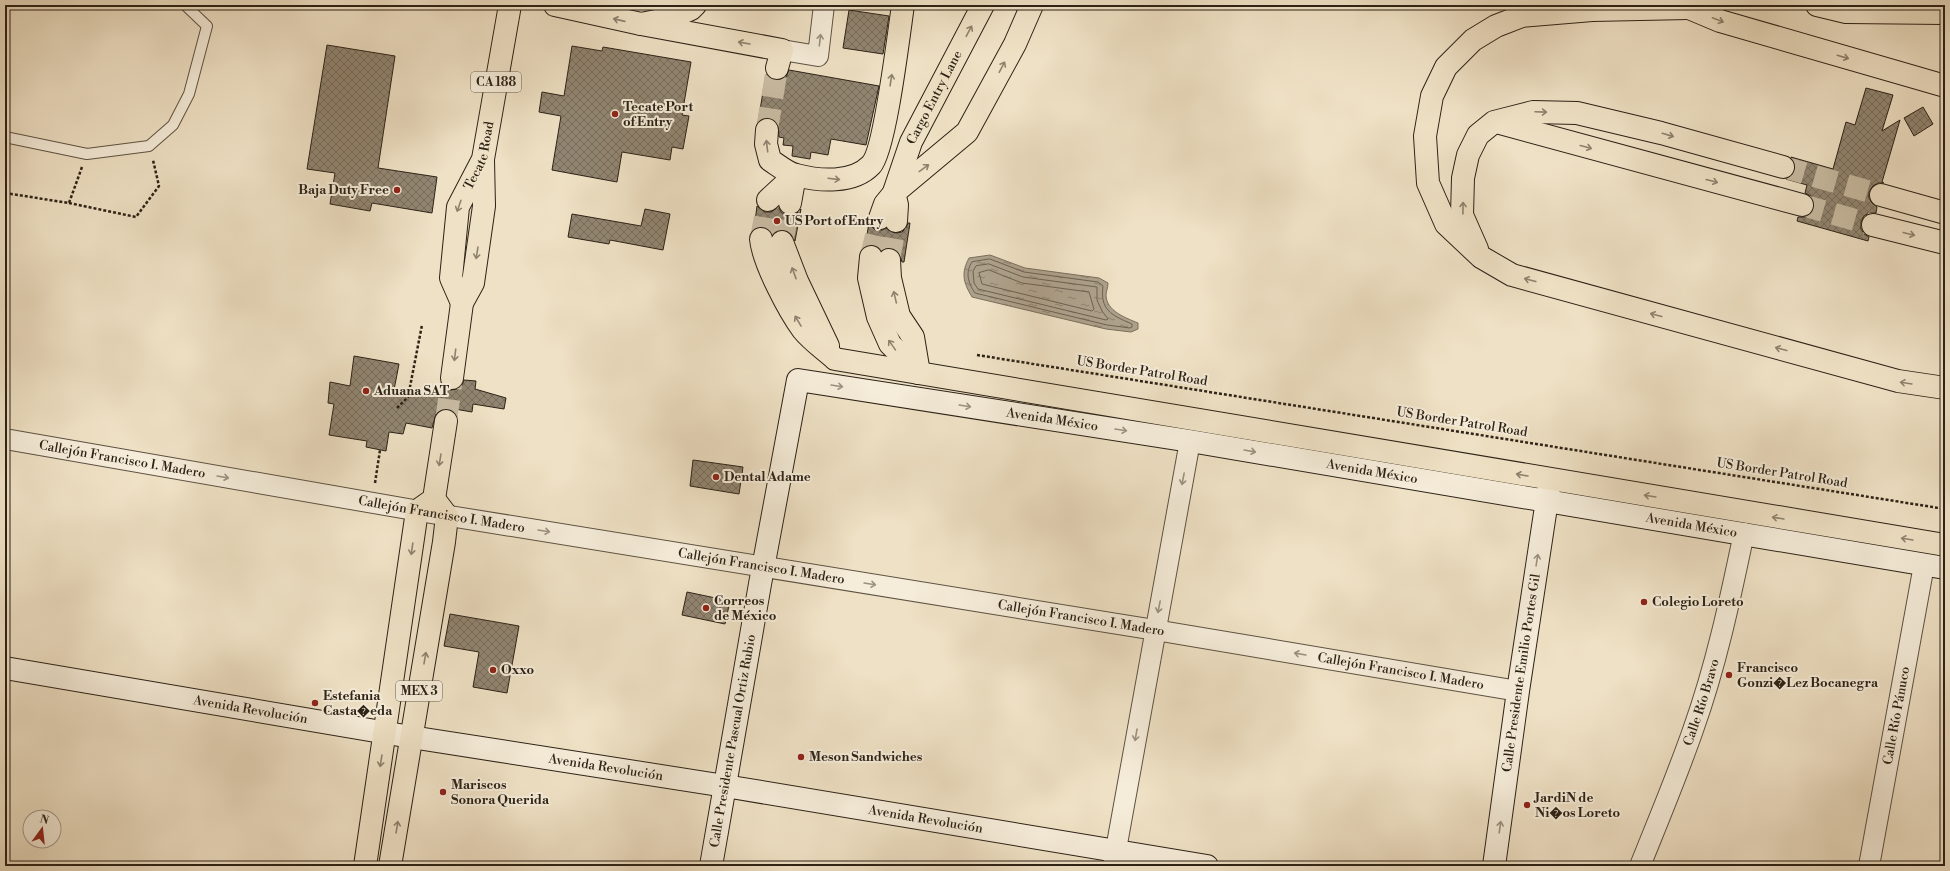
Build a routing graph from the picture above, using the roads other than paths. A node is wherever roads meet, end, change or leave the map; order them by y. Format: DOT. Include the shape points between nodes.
graph roads {
  1 [pos="185,5"];
  2 [pos="510,5"];
  3 [pos="554,5"];
  4 [pos="695,5"];
  5 [pos="824,5"];
  6 [pos="903,5"];
  7 [pos="983,5"];
  8 [pos="1032,5"];
  9 [pos="1817,5"];
  10 [pos="1686,6"];
  11 [pos="677,11"];
  12 [pos="1945,13"];
  13 [pos="641,24"];
  14 [pos="780,59"];
  15 [pos="1945,86"];
  16 [pos="1494,122"];
  17 [pos="767,130"];
  18 [pos="5,137"];
  19 [pos="1783,167"];
  20 [pos="795,175"];
  21 [pos="894,193"];
  22 [pos="1881,195"];
  23 [pos="768,200"];
  24 [pos="790,203"];
  25 [pos="1802,205"];
  26 [pos="1945,213"];
  27 [pos="888,219"];
  28 [pos="1873,224"];
  29 [pos="761,239"];
  30 [pos="782,242"];
  31 [pos="1945,243"];
  32 [pos="1480,257"];
  33 [pos="880,258"];
  34 [pos="835,359"];
  35 [pos="919,372"];
  36 [pos="452,378"];
  37 [pos="798,380"];
  38 [pos="1945,388"];
  39 [pos="446,421"];
  40 [pos="5,438"];
  41 [pos="1190,440"];
  42 [pos="1550,480"];
  43 [pos="1546,502"];
  44 [pos="433,509"];
  45 [pos="1744,533"];
  46 [pos="1945,545"];
  47 [pos="1924,565"];
  48 [pos="763,567"];
  49 [pos="1945,568"];
  50 [pos="1155,630"];
  51 [pos="5,668"];
  52 [pos="1518,691"];
  53 [pos="386,733"];
  54 [pos="411,737"];
  55 [pos="725,786"];
  56 [pos="1114,859"];
  57 [pos="365,866"];
  58 [pos="390,866"];
  59 [pos="711,866"];
  60 [pos="1206,866"];
  61 [pos="1494,866"];
  62 [pos="1640,866"];
  63 [pos="1869,866"];
  1 -- 18 [label="lane" via="207,26 189,94 173,125 149,146 87,154"];
  2 -- 36 [label="highway, Tecate Road / CA 188, one-way" via="483,159 458,207 451,278 462,303"];
  13 -- 3 [label="highway, one-way"];
  4 -- 11 [label="highway" via="691,9"];
  14 -- 5 [label="street, one-way" via="818,56"];
  20 -- 6 [label="highway, one-way" via="841,180 858,175 872,165 882,140"];
  21 -- 7 [label="highway, Cargo Entry Lane, one-way" via="911,142"];
  21 -- 8 [label="highway, one-way" via="967,132 1015,44"];
  9 -- 12 [label="highway" via="1846,12"];
  10 -- 15 [label="highway, one-way" via="1720,21"];
  10 -- 32 [label="highway" via="1522,16 1496,26 1474,40 1446,67 1432,96 1425,136 1428,183 1446,224"];
  11 -- 13 [label="highway"];
  14 -- 13 [label="highway, one-way"];
  16 -- 19 [label="highway, one-way" via="1533,112 1577,114 1662,133"];
  16 -- 25 [label="highway, one-way"];
  32 -- 16 [label="highway, one-way" via="1462,215 1464,178 1468,155 1478,135"];
  20 -- 17 [label="highway, one-way" via="770,160 766,144"];
  20 -- 23 [label="highway"];
  20 -- 24 [label="highway"];
  21 -- 27 [label="highway" via="885,204"];
  22 -- 26 [label="highway"];
  28 -- 31 [label="highway, one-way"];
  34 -- 29 [label="highway, one-way" via="804,330 776,285 762,249"];
  34 -- 30 [label="highway, one-way" via="797,281"];
  38 -- 32 [label="highway, one-way" via="1898,382 1512,275"];
  35 -- 33 [label="highway, one-way" via="913,338 899,316 890,278"];
  34 -- 35 [label="highway"];
  42 -- 35 [label="highway, one-way"];
  37 -- 41 [label="street, Avenida México, one-way"];
  37 -- 48 [label="street, Calle Presidente Pascual Ortiz Rubio"];
  39 -- 44 [label="highway, one-way"];
  40 -- 44 [label="street, Callejón Francisco I. Madero, one-way" via="371,503"];
  41 -- 43 [label="street, Avenida México, one-way"];
  41 -- 50 [label="street, one-way"];
  42 -- 43 [label="street, Calle Presidente Emilio Portes Gil"];
  46 -- 42 [label="highway, one-way"];
  43 -- 45 [label="street, Avenida México"];
  52 -- 43 [label="street, Calle Presidente Emilio Portes Gil, one-way"];
  44 -- 48 [label="street, Callejón Francisco I. Madero, one-way"];
  44 -- 53 [label="highway, MEX 3, one-way"];
  54 -- 44 [label="highway, MEX 3, one-way"];
  45 -- 47 [label="street, Avenida México"];
  45 -- 62 [label="street, Calle Río Bravo" via="1724,625 1702,702"];
  47 -- 49 [label="street, Avenida México"];
  47 -- 63 [label="street, Calle Río Pánuco"];
  48 -- 50 [label="street, Callejón Francisco I. Madero, one-way"];
  48 -- 55 [label="street, Calle Presidente Pascual Ortiz Rubio"];
  52 -- 50 [label="street, Callejón Francisco I. Madero, one-way"];
  50 -- 56 [label="street, one-way"];
  51 -- 53 [label="street, Avenida Revolución"];
  61 -- 52 [label="street, Calle Presidente Emilio Portes Gil, one-way"];
  53 -- 54 [label="street, Avenida Revolución"];
  53 -- 57 [label="highway, MEX 3, one-way"];
  54 -- 55 [label="street, Avenida Revolución"];
  58 -- 54 [label="highway, MEX 3, one-way"];
  55 -- 56 [label="street, Avenida Revolución"];
  55 -- 59 [label="street, Calle Presidente Pascual Ortiz Rubio"];
  56 -- 60 [label="street, Avenida Revolución"];
}
